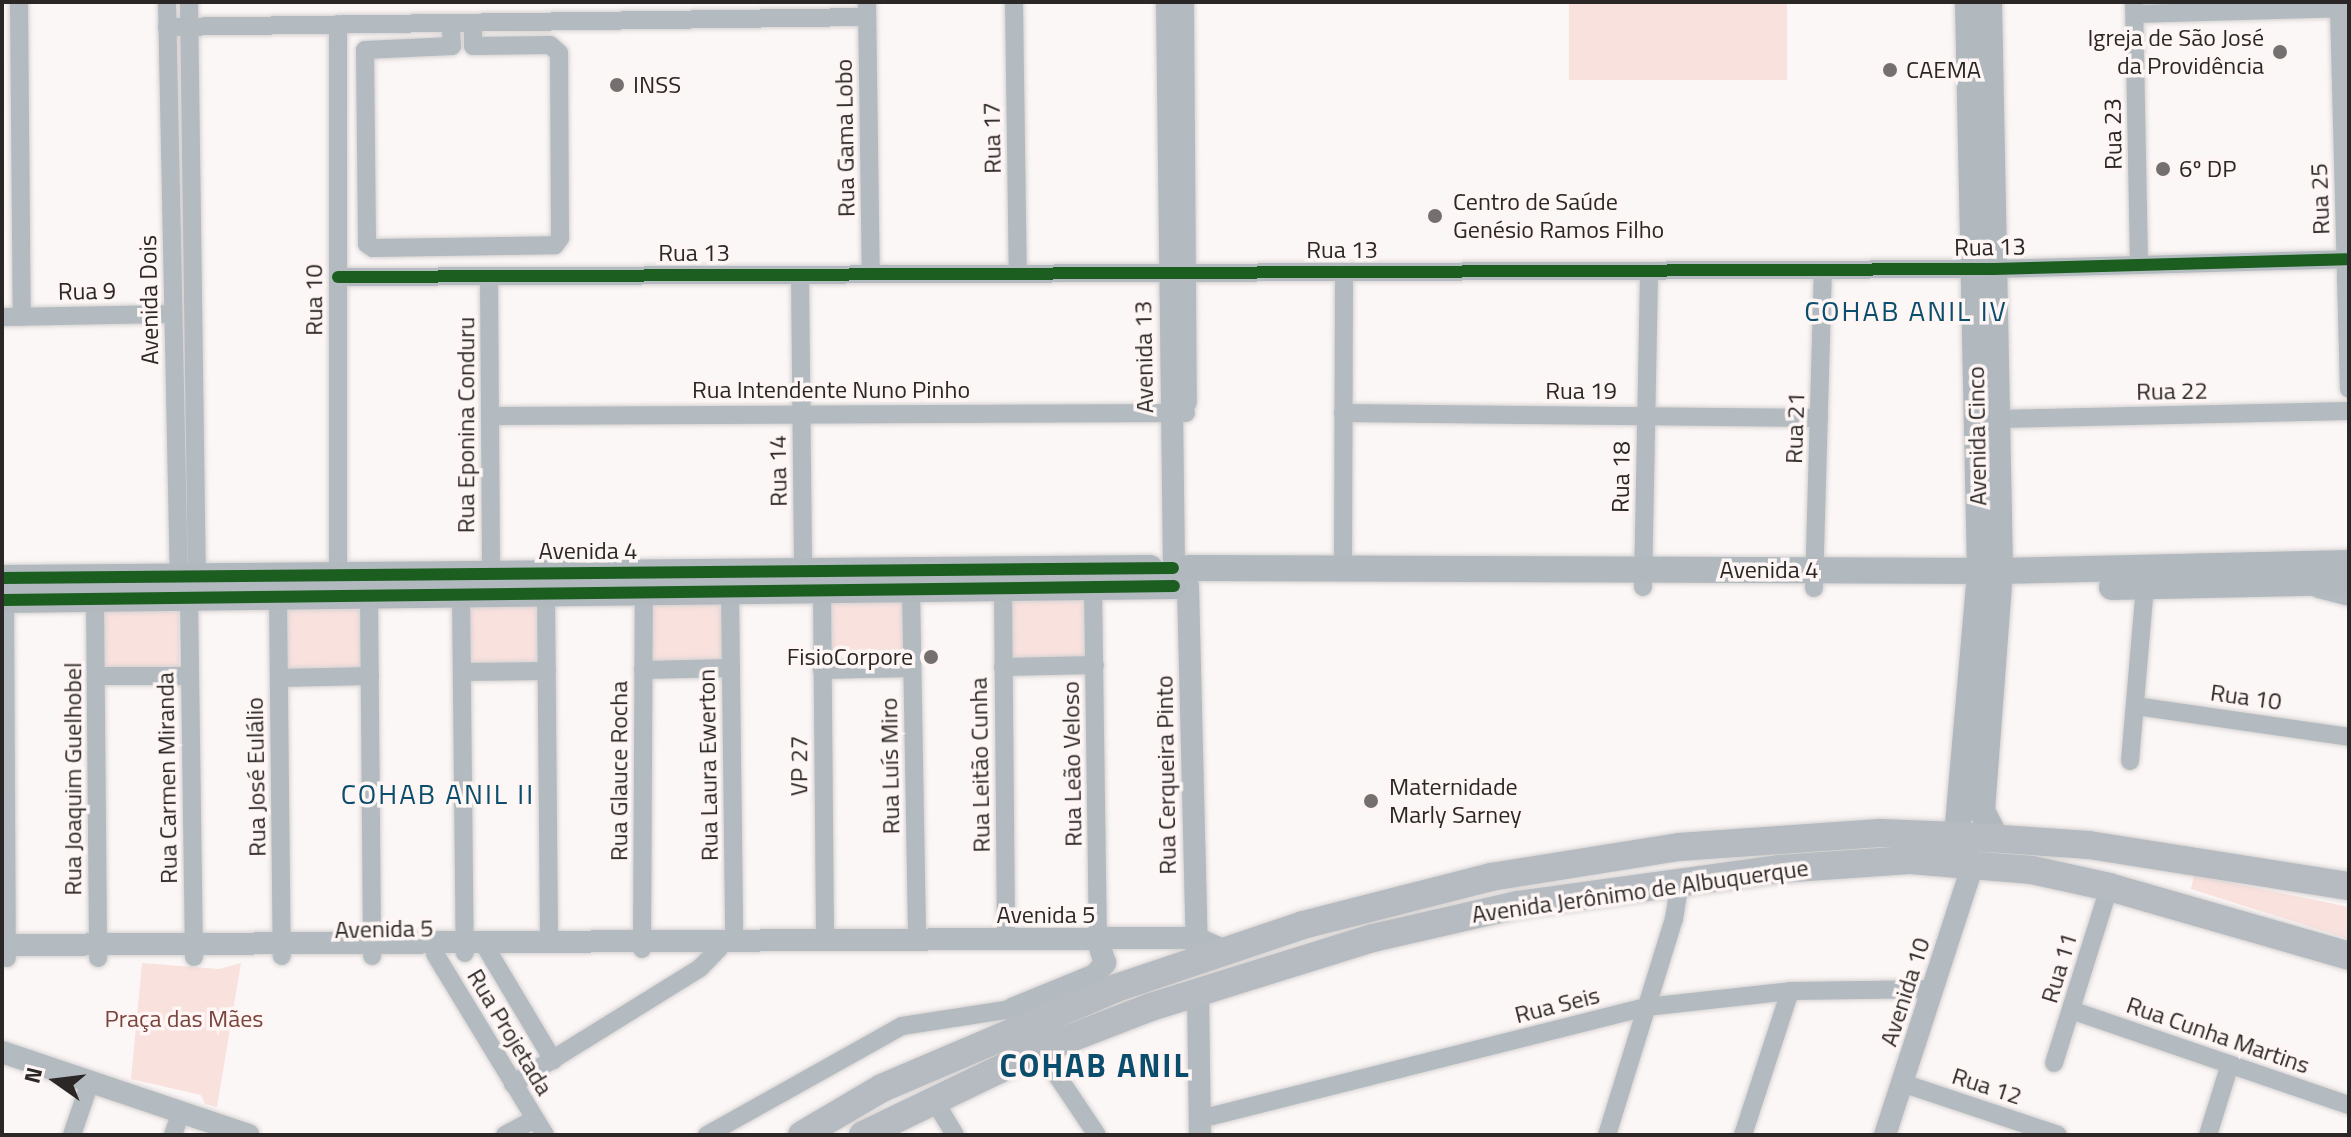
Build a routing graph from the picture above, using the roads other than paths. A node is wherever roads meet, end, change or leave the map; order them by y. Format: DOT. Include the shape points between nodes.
graph roads {
  1 [pos="19,2"];
  2 [pos="167,2"];
  3 [pos="189,2"];
  4 [pos="551,2"];
  5 [pos="1014,2"];
  6 [pos="1167,2"];
  7 [pos="1183,2"];
  8 [pos="1968,2"];
  9 [pos="1989,2"];
  10 [pos="2134,8"];
  11 [pos="2344,8"];
  12 [pos="867,10"];
  13 [pos="552,21"];
  14 [pos="338,24"];
  15 [pos="189,26"];
  16 [pos="167,27"];
  17 [pos="473,30"];
  18 [pos="451,31"];
  19 [pos="1980,69"];
  20 [pos="11,168"];
  21 [pos="2346,259"];
  22 [pos="2139,265"];
  23 [pos="1984,269"];
  24 [pos="1823,270"];
  25 [pos="1649,271"];
  26 [pos="1344,272"];
  27 [pos="1018,273"];
  28 [pos="1177,273"];
  29 [pos="871,274"];
  30 [pos="800,275"];
  31 [pos="489,276"];
  32 [pos="338,277"];
  33 [pos="173,314"];
  34 [pos="2,317"];
  35 [pos="22,317"];
  36 [pos="2349,389"];
  37 [pos="2349,411"];
  38 [pos="1178,413"];
  39 [pos="1343,413"];
  40 [pos="801,414"];
  41 [pos="490,416"];
  42 [pos="1646,416"];
  43 [pos="1819,418"];
  44 [pos="1997,419"];
  45 [pos="2349,563"];
  46 [pos="1343,568"];
  47 [pos="803,571"];
  48 [pos="491,574"];
  49 [pos="338,575"];
  50 [pos="1182,575"];
  51 [pos="1589,578"];
  52 [pos="1644,578"];
  53 [pos="958,579"];
  54 [pos="1814,579"];
  55 [pos="1990,580"];
  56 [pos="769,581"];
  57 [pos="2349,582"];
  58 [pos="590,583"];
  59 [pos="2296,583"];
  60 [pos="410,585"];
  61 [pos="2145,586"];
  62 [pos="1093,587"];
  63 [pos="1003,588"];
  64 [pos="188,589"];
  65 [pos="911,589"];
  66 [pos="822,590"];
  67 [pos="730,591"];
  68 [pos="644,592"];
  69 [pos="3,593"];
  70 [pos="461,594"];
  71 [pos="546,594"];
  72 [pos="369,596"];
  73 [pos="278,597"];
  74 [pos="2349,597"];
  75 [pos="95,599"];
  76 [pos="1095,665"];
  77 [pos="1003,667"];
  78 [pos="731,668"];
  79 [pos="912,668"];
  80 [pos="4,670"];
  81 [pos="643,670"];
  82 [pos="822,670"];
  83 [pos="547,671"];
  84 [pos="462,672"];
  85 [pos="96,676"];
  86 [pos="190,676"];
  87 [pos="370,676"];
  88 [pos="279,678"];
  89 [pos="2135,706"];
  90 [pos="2349,737"];
  91 [pos="2130,761"];
  92 [pos="1957,836"];
  93 [pos="1996,838"];
  94 [pos="1973,864"];
  95 [pos="1680,882"];
  96 [pos="2349,886"];
  97 [pos="2109,887"];
  98 [pos="549,940"];
  99 [pos="825,941"];
  100 [pos="917,941"];
  101 [pos="1006,941"];
  102 [pos="1098,941"];
  103 [pos="727,942"];
  104 [pos="642,944"];
  105 [pos="476,947"];
  106 [pos="372,949"];
  107 [pos="194,950"];
  108 [pos="282,950"];
  109 [pos="1197,950"];
  110 [pos="98,951"];
  111 [pos="4,952"];
  112 [pos="435,954"];
  113 [pos="2349,956"];
  114 [pos="1934,989"];
  115 [pos="1790,991"];
  116 [pos="1198,992"];
  117 [pos="1646,1007"];
  118 [pos="2071,1010"];
  119 [pos="1016,1019"];
  120 [pos="1040,1050"];
  121 [pos="3,1056"];
  122 [pos="553,1060"];
  123 [pos="2054,1063"];
  124 [pos="2230,1064"];
  125 [pos="90,1082"];
  126 [pos="1902,1083"];
  127 [pos="513,1084"];
  128 [pos="934,1100"];
  129 [pos="2349,1105"];
  130 [pos="181,1112"];
  131 [pos="540,1127"];
  132 [pos="1200,1127"];
  133 [pos="2025,1130"];
  134 [pos="72,1135"];
  135 [pos="173,1135"];
  136 [pos="248,1135"];
  137 [pos="505,1135"];
  138 [pos="707,1135"];
  139 [pos="802,1135"];
  140 [pos="863,1135"];
  141 [pos="955,1135"];
  142 [pos="1097,1135"];
  143 [pos="1607,1135"];
  144 [pos="1743,1135"];
  145 [pos="1885,1135"];
  146 [pos="2058,1135"];
  147 [pos="2208,1135"];
  1 -- 20 [label="street"];
  2 -- 16 [label="street, Avenida Dois"];
  3 -- 15 [label="street, Avenida Dois"];
  4 -- 13 [label="street"];
  5 -- 27 [label="street, Rua 17"];
  6 -- 28 [label="street, Avenida 13"];
  7 -- 28 [label="street, Avenida 13"];
  8 -- 19 [label="main road, Avenida Cinco"];
  9 -- 19 [label="main road, Avenida Cinco"];
  10 -- 11 [label="street"];
  10 -- 22 [label="street, Rua 23"];
  11 -- 21 [label="street, Rua 25"];
  12 -- 13 [label="street"];
  12 -- 29 [label="street, Rua Gama Lobo"];
  13 -- 14 [label="street"];
  14 -- 15 [label="street"];
  14 -- 32 [label="street, Rua 10"];
  15 -- 16 [label="street"];
  15 -- 64 [label="street, Avenida Dois"];
  16 -- 33 [label="street, Avenida Dois"];
  17 -- 18 [label="street" via="473,46 557,49 560,238 555,245 373,248 367,244 365,50 452,46"];
  19 -- 23 [label="main road, Avenida Cinco"];
  20 -- 35 [label="street"];
  21 -- 22 [label="street, Rua 13"];
  21 -- 36 [label="street, Rua 25"];
  22 -- 23 [label="street, Rua 13"];
  23 -- 24 [label="street, Rua 13"];
  23 -- 44 [label="main road, Avenida Cinco"];
  23 -- 55 [label="main road, Avenida Cinco"];
  24 -- 25 [label="street, Rua 13"];
  24 -- 43 [label="street, Rua 21"];
  25 -- 26 [label="street, Rua 13"];
  25 -- 42 [label="street, Rua 18"];
  26 -- 28 [label="street, Rua 13"];
  26 -- 39 [label="street"];
  27 -- 28 [label="street, Rua 13"];
  27 -- 29 [label="street, Rua 13"];
  28 -- 38 [label="street, Avenida 13"];
  29 -- 30 [label="street, Rua 13"];
  30 -- 31 [label="street, Rua 13"];
  30 -- 40 [label="street, Rua 14"];
  31 -- 32 [label="street, Rua 13"];
  31 -- 41 [label="street, Rua Eponina Conduru"];
  32 -- 49 [label="street, Rua 10"];
  33 -- 35 [label="street, Rua 9"];
  33 -- 64 [label="street, Avenida Dois"];
  34 -- 35 [label="street, Rua 9"];
  37 -- 44 [label="street, Rua 22"];
  38 -- 40 [label="street, Rua Intendente Nuno Pinho"];
  38 -- 50 [label="street, Avenida 13"];
  39 -- 42 [label="street, Rua 19"];
  39 -- 46 [label="street"];
  40 -- 41 [label="street, Rua Intendente Nuno Pinho"];
  40 -- 47 [label="street, Rua 14"];
  41 -- 48 [label="street, Rua Eponina Conduru"];
  42 -- 43 [label="street, Rua 19"];
  42 -- 52 [label="street, Rua 18"];
  43 -- 54 [label="street, Rua 21"];
  44 -- 55 [label="main road, Avenida Cinco"];
  45 -- 55 [label="main road, Avenida 4"];
  46 -- 50 [label="main road, Avenida 4"];
  46 -- 51 [label="main road, Avenida 4"];
  47 -- 53 [label="main road, Avenida 4"];
  47 -- 56 [label="main road, Avenida 4"];
  48 -- 58 [label="main road, Avenida 4"];
  48 -- 60 [label="main road, Avenida 4"];
  49 -- 60 [label="main road, Avenida 4"];
  49 -- 64 [label="main road, Avenida 4"];
  50 -- 51 [label="main road, Avenida 4"];
  50 -- 53 [label="main road, Avenida 4"];
  50 -- 62 [label="main road, Avenida 4"];
  50 -- 109 [label="street, Rua Cerqueira Pinto"];
  51 -- 52 [label="main road, Avenida 4"];
  52 -- 54 [label="main road, Avenida 4"];
  53 -- 63 [label="main road, Avenida 4"];
  53 -- 65 [label="main road, Avenida 4"];
  54 -- 55 [label="main road, Avenida 4"];
  55 -- 61 [label="main road, Avenida 4"];
  55 -- 92 [label="main road, Avenida Cinco"];
  55 -- 93 [label="main road, Avenida Cinco" via="1982,811"];
  56 -- 58 [label="main road, Avenida 4"];
  56 -- 66 [label="main road, Avenida 4"];
  56 -- 67 [label="main road, Avenida 4"];
  57 -- 59 [label="main road, Avenida 4"];
  58 -- 68 [label="main road, Avenida 4"];
  58 -- 71 [label="main road, Avenida 4"];
  59 -- 61 [label="main road, Avenida 4"];
  59 -- 74 [label="street"];
  60 -- 70 [label="main road, Avenida 4"];
  60 -- 72 [label="main road, Avenida 4"];
  61 -- 89 [label="street"];
  62 -- 63 [label="main road, Avenida 4"];
  62 -- 76 [label="street, Rua Leão Veloso"];
  63 -- 77 [label="street, Rua Leitão Cunha"];
  64 -- 69 [label="main road, Avenida 4"];
  64 -- 73 [label="main road, Avenida 4"];
  64 -- 75 [label="main road, Avenida 4"];
  64 -- 86 [label="street, Rua Carmen Miranda"];
  65 -- 66 [label="main road, Avenida 4"];
  65 -- 79 [label="street, Rua Luís Miro"];
  66 -- 82 [label="street, VP 27"];
  67 -- 68 [label="main road, Avenida 4"];
  67 -- 78 [label="street, Rua Laura Ewerton"];
  68 -- 81 [label="street, Rua Glauce Rocha"];
  69 -- 75 [label="main road, Avenida 4"];
  69 -- 80 [label="street"];
  70 -- 71 [label="main road, Avenida 4"];
  70 -- 84 [label="street"];
  71 -- 83 [label="street"];
  72 -- 73 [label="main road, Avenida 4"];
  72 -- 87 [label="street"];
  73 -- 88 [label="street, Rua José Eulálio"];
  75 -- 85 [label="street, Rua Joaquim Guelhobel"];
  76 -- 77 [label="street"];
  76 -- 102 [label="street, Rua Leão Veloso"];
  77 -- 101 [label="street, Rua Leitão Cunha"];
  78 -- 81 [label="street"];
  78 -- 103 [label="street, Rua Laura Ewerton"];
  79 -- 82 [label="street"];
  79 -- 100 [label="street, Rua Luís Miro"];
  80 -- 111 [label="street"];
  81 -- 104 [label="street, Rua Glauce Rocha"];
  82 -- 99 [label="street, VP 27"];
  83 -- 84 [label="street"];
  83 -- 98 [label="street"];
  84 -- 105 [label="street"];
  85 -- 86 [label="street"];
  85 -- 110 [label="street, Rua Joaquim Guelhobel"];
  86 -- 107 [label="street, Rua Carmen Miranda"];
  87 -- 88 [label="street"];
  87 -- 106 [label="street"];
  88 -- 108 [label="street, Rua José Eulálio"];
  89 -- 90 [label="street, Rua 10"];
  89 -- 91 [label="street"];
  92 -- 93 [label="main road, Avenida Jerônimo de Albuquerque"];
  92 -- 94 [label="main road"];
  92 -- 109 [label="main road, Avenida Jerônimo de Albuquerque" via="1848,834 1679,847 1491,877 1303,925 1227,952"];
  93 -- 96 [label="main road, Avenida Jerônimo de Albuquerque" via="2125,851"];
  94 -- 95 [label="main road, Avenida Jerônimo de Albuquerque" via="1835,863"];
  94 -- 97 [label="main road, Avenida Jerônimo de Albuquerque"];
  94 -- 114 [label="street, Avenida 10"];
  95 -- 116 [label="main road, Avenida Jerônimo de Albuquerque" via="1502,908 1373,938"];
  95 -- 117 [label="street"];
  97 -- 113 [label="main road, Avenida Jerônimo de Albuquerque"];
  97 -- 118 [label="street, Rua 11"];
  98 -- 104 [label="street, Avenida 5"];
  98 -- 105 [label="street, Avenida 5"];
  99 -- 100 [label="street, Avenida 5"];
  99 -- 103 [label="street, Avenida 5"];
  100 -- 101 [label="street, Avenida 5"];
  101 -- 102 [label="street, Avenida 5"];
  102 -- 109 [label="street, Avenida 5"];
  102 -- 119 [label="street" via="1105,963 1095,975"];
  103 -- 104 [label="street, Avenida 5"];
  103 -- 122 [label="street" via="700,968"];
  104 -- 105 [label="street, Avenida 5"];
  105 -- 106 [label="street, Avenida 5"];
  105 -- 112 [label="street, Avenida 5"];
  105 -- 122 [label="street"];
  106 -- 108 [label="street, Avenida 5"];
  106 -- 112 [label="street, Avenida 5"];
  107 -- 108 [label="street, Avenida 5"];
  107 -- 110 [label="street, Avenida 5"];
  109 -- 119 [label="main road, Avenida Jerônimo de Albuquerque" via="1116,988"];
  110 -- 111 [label="street, Avenida 5"];
  112 -- 127 [label="street, Rua Projetada"];
  114 -- 115 [label="street, Rua Seis"];
  114 -- 126 [label="street, Avenida 10"];
  115 -- 117 [label="street, Rua Seis"];
  115 -- 144 [label="street"];
  116 -- 120 [label="main road, Avenida Jerônimo de Albuquerque"];
  116 -- 132 [label="street"];
  117 -- 132 [label="street, Rua Seis"];
  117 -- 143 [label="street"];
  118 -- 123 [label="street, Rua 11"];
  118 -- 124 [label="street, Rua Cunha Martins"];
  119 -- 138 [label="street" via="902,1026"];
  119 -- 139 [label="main road, Avenida Jerônimo de Albuquerque"];
  120 -- 128 [label="main road, Avenida Jerônimo de Albuquerque"];
  120 -- 142 [label="street"];
  121 -- 125 [label="street"];
  122 -- 127 [label="street"];
  124 -- 129 [label="street, Rua Cunha Martins"];
  124 -- 147 [label="street"];
  125 -- 130 [label="street"];
  125 -- 134 [label="street"];
  126 -- 133 [label="street, Rua 12"];
  126 -- 145 [label="street, Avenida 10"];
  127 -- 131 [label="street, Rua Projetada"];
  128 -- 140 [label="main road, Avenida Jerônimo de Albuquerque"];
  128 -- 141 [label="street"];
  130 -- 135 [label="street"];
  130 -- 136 [label="street"];
  131 -- 137 [label="street"];
  133 -- 146 [label="street, Rua 12"];
}
